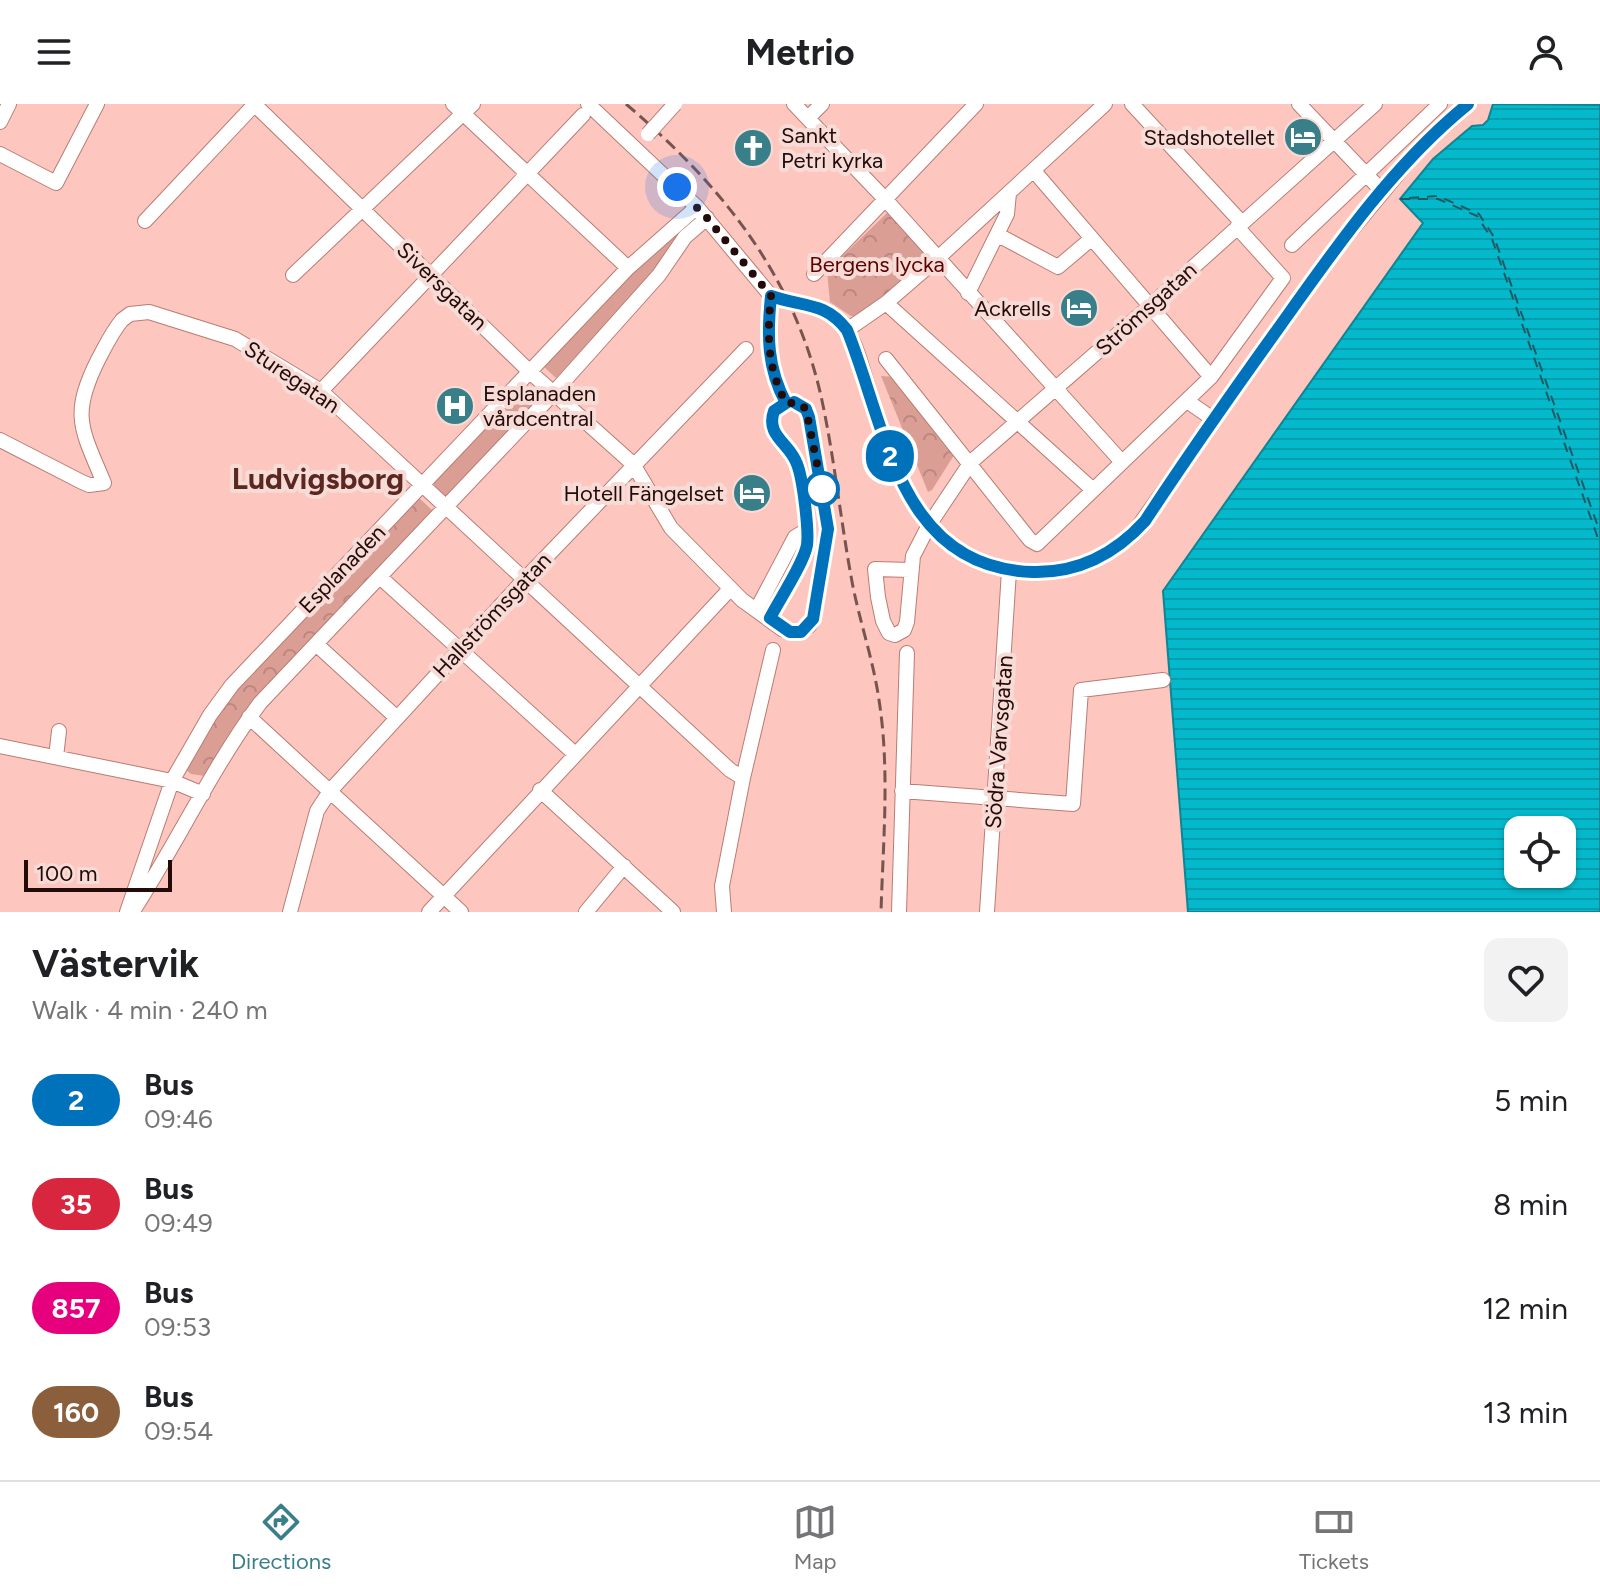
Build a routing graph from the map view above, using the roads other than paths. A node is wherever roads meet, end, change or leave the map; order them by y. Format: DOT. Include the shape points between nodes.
graph roads {
  1 [pos="9,104"];
  2 [pos="97,104"];
  3 [pos="254,104"];
  4 [pos="675,104"];
  5 [pos="794,104"];
  6 [pos="822,104"];
  7 [pos="976,104"];
  8 [pos="1105,104"];
  9 [pos="1132,104"];
  10 [pos="1299,104"];
  11 [pos="1375,104"];
  12 [pos="1440,104"];
  13 [pos="1468,104"];
  14 [pos="463,107"];
  15 [pos="586,109"];
  16 [pos="808,118"];
  17 [pos="0,122"];
  18 [pos="1334,141"];
  19 [pos="636,147"];
  20 [pos="0,154"];
  21 [pos="1034,171"];
  22 [pos="527,175"];
  23 [pos="1365,175"];
  24 [pos="1382,191"];
  25 [pos="1009,193"];
  26 [pos="885,199"];
  27 [pos="362,209"];
  28 [pos="702,213"];
  29 [pos="145,221"];
  30 [pos="1239,225"];
  31 [pos="998,235"];
  32 [pos="1091,239"];
  33 [pos="1292,245"];
  34 [pos="937,259"];
  35 [pos="628,268"];
  36 [pos="814,274"];
  37 [pos="293,275"];
  38 [pos="429,276"];
  39 [pos="968,293"];
  40 [pos="771,296"];
  41 [pos="886,303"];
  42 [pos="1150,306"];
  43 [pos="847,330"];
  44 [pos="746,349"];
  45 [pos="886,359"];
  46 [pos="529,371"];
  47 [pos="1211,377"];
  48 [pos="1056,389"];
  49 [pos="321,391"];
  50 [pos="554,392"];
  51 [pos="1187,401"];
  52 [pos="786,403"];
  53 [pos="1213,419"];
  54 [pos="1019,421"];
  55 [pos="0,440"];
  56 [pos="1121,461"];
  57 [pos="971,462"];
  58 [pos="633,464"];
  59 [pos="422,484"];
  60 [pos="1092,489"];
  61 [pos="446,506"];
  62 [pos="929,525"];
  63 [pos="910,570"];
  64 [pos="1009,571"];
  65 [pos="380,577"];
  66 [pos="524,580"];
  67 [pos="730,589"];
  68 [pos="763,613"];
  69 [pos="316,644"];
  70 [pos="461,650"];
  71 [pos="773,650"];
  72 [pos="907,653"];
  73 [pos="1163,680"];
  74 [pos="639,686"];
  75 [pos="249,717"];
  76 [pos="397,718"];
  77 [pos="59,731"];
  78 [pos="0,746"];
  79 [pos="575,754"];
  80 [pos="56,757"];
  81 [pos="743,778"];
  82 [pos="172,781"];
  83 [pos="540,790"];
  84 [pos="330,791"];
  85 [pos="902,791"];
  86 [pos="203,794"];
  87 [pos="996,798"];
  88 [pos="624,866"];
  89 [pos="443,895"];
  90 [pos="129,912"];
  91 [pos="290,912"];
  92 [pos="429,912"];
  93 [pos="461,912"];
  94 [pos="586,912"];
  95 [pos="673,912"];
  96 [pos="724,912"];
  97 [pos="899,912"];
  98 [pos="987,912"];
  1 -- 17 [label="street"];
  2 -- 20 [label="street" via="56,183"];
  3 -- 27 [label="street, Siversgatan"];
  3 -- 29 [label="street"];
  4 -- 19 [label="street, bridge"];
  5 -- 16 [label="street"];
  6 -- 16 [label="street"];
  7 -- 26 [label="street"];
  8 -- 21 [label="street"];
  9 -- 30 [label="street"];
  10 -- 18 [label="street"];
  11 -- 18 [label="street, Strömsgatan"];
  12 -- 23 [label="street"];
  13 -- 24 [label="street"];
  14 -- 22 [label="street"];
  14 -- 27 [label="street"];
  15 -- 19 [label="street"];
  15 -- 22 [label="street"];
  16 -- 26 [label="street"];
  18 -- 23 [label="street"];
  18 -- 30 [label="street, Strömsgatan"];
  19 -- 28 [label="street"];
  21 -- 25 [label="street"];
  21 -- 32 [label="street"];
  22 -- 35 [label="street"];
  22 -- 38 [label="street"];
  23 -- 24 [label="street"];
  23 -- 33 [label="street"];
  24 -- 53 [label="street"];
  25 -- 31 [label="street"];
  25 -- 34 [label="street"];
  26 -- 34 [label="street"];
  26 -- 36 [label="street"];
  27 -- 37 [label="street"];
  27 -- 38 [label="street, Siversgatan"];
  28 -- 35 [label="street, Esplanaden"];
  28 -- 40 [label="street"];
  28 -- 50 [label="street, Esplanaden" via="659,275"];
  30 -- 42 [label="street, Strömsgatan"];
  30 -- 47 [label="street" via="1283,278"];
  31 -- 32 [label="street" via="1058,267"];
  31 -- 39 [label="street"];
  32 -- 42 [label="street"];
  34 -- 39 [label="street"];
  34 -- 41 [label="street"];
  35 -- 46 [label="street, Esplanaden"];
  38 -- 46 [label="street, Siversgatan"];
  38 -- 49 [label="street"];
  39 -- 48 [label="street"];
  40 -- 43 [label="street" via="824,309"];
  40 -- 52 [label="street" via="767,349"];
  41 -- 43 [label="street"];
  41 -- 54 [label="street"];
  42 -- 47 [label="street"];
  42 -- 48 [label="street, Strömsgatan"];
  43 -- 62 [label="street" via="899,478"];
  44 -- 58 [label="street, Hallströmsgatan"];
  45 -- 57 [label="street"];
  46 -- 50 [label="street, Siversgatan"];
  46 -- 59 [label="street, Esplanaden"];
  47 -- 51 [label="street"];
  48 -- 54 [label="street, Strömsgatan"];
  48 -- 56 [label="street"];
  49 -- 55 [label="street, Sturegatan" via="235,339 149,312 130,314 115,329 80,405 84,432 104,483 89,485"];
  49 -- 59 [label="street, Sturegatan"];
  50 -- 58 [label="street, Siversgatan"];
  50 -- 61 [label="street, Esplanaden"];
  51 -- 53 [label="street"];
  51 -- 56 [label="street"];
  52 -- 68 [label="street" via="774,411 771,425 799,469 807,543"];
  52 -- 68 [label="street, Siversgatan" via="798,403 809,417 828,529 813,619 801,632 790,632"];
  53 -- 64 [label="street" via="1145,521 1118,547 1065,569"];
  54 -- 57 [label="street, Strömsgatan"];
  54 -- 60 [label="street"];
  56 -- 60 [label="street"];
  57 -- 60 [label="street" via="1037,544"];
  57 -- 62 [label="street, Strömsgatan"];
  58 -- 66 [label="street, Hallströmsgatan"];
  58 -- 67 [label="street, Siversgatan" via="671,528"];
  59 -- 61 [label="street, Sturegatan"];
  59 -- 82 [label="street, Esplanaden" via="232,685"];
  61 -- 65 [label="street, Esplanaden"];
  61 -- 66 [label="street, Sturegatan"];
  62 -- 63 [label="street, Strömsgatan"];
  62 -- 64 [label="street" via="955,548"];
  63 -- 63 [label="street, Strömsgatan" via="875,569 883,621 895,635 907,622"];
  64 -- 87 [label="street, Södra Varvsgatan"];
  65 -- 69 [label="street, Esplanaden"];
  65 -- 70 [label="street"];
  66 -- 70 [label="street, Hallströmsgatan"];
  66 -- 74 [label="street, Sturegatan"];
  67 -- 68 [label="street, Siversgatan"];
  67 -- 74 [label="street"];
  69 -- 75 [label="street, Esplanaden"];
  69 -- 76 [label="street"];
  70 -- 76 [label="street, Hallströmsgatan"];
  70 -- 79 [label="street"];
  71 -- 81 [label="street"];
  72 -- 85 [label="street"];
  73 -- 87 [label="street" via="1081,690 1073,804"];
  74 -- 79 [label="street"];
  74 -- 81 [label="street, Sturegatan"];
  75 -- 84 [label="street"];
  75 -- 86 [label="street, Esplanaden"];
  76 -- 84 [label="street, Hallströmsgatan"];
  77 -- 80 [label="street"];
  78 -- 80 [label="street"];
  79 -- 83 [label="street"];
  80 -- 82 [label="street"];
  81 -- 96 [label="street" via="722,886"];
  82 -- 86 [label="street"];
  82 -- 90 [label="street, Esplanaden"];
  83 -- 88 [label="street"];
  83 -- 89 [label="street"];
  84 -- 89 [label="street"];
  84 -- 91 [label="street, Hallströmsgatan" via="317,811"];
  85 -- 87 [label="street"];
  85 -- 97 [label="street"];
  86 -- 90 [label="street, Esplanaden"];
  87 -- 98 [label="street, Södra Varvsgatan"];
  88 -- 94 [label="street"];
  88 -- 95 [label="street"];
  89 -- 92 [label="street"];
  89 -- 93 [label="street"];
}
